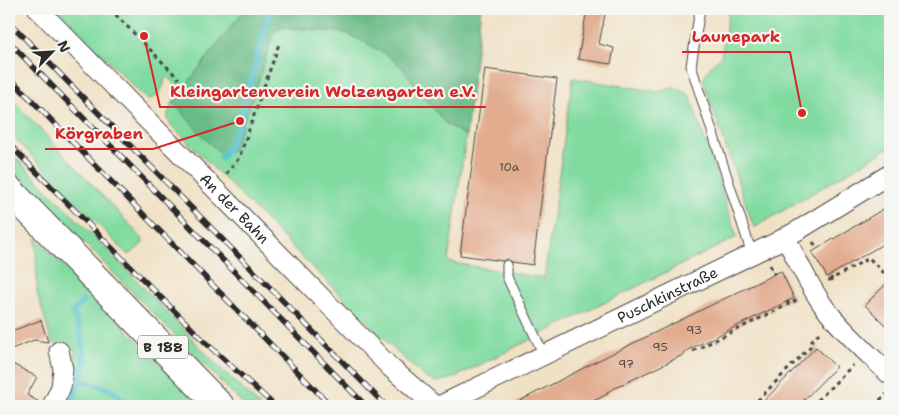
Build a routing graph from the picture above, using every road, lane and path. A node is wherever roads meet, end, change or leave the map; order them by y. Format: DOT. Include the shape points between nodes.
graph roads {
  1 [pos="38,9"];
  2 [pos="110,9"];
  3 [pos="700,9"];
  4 [pos="280,44"];
  5 [pos="179,79"];
  6 [pos="890,174"];
  7 [pos="215,188"];
  8 [pos="9,190"];
  9 [pos="785,237"];
  10 [pos="752,254"];
  11 [pos="507,265"];
  12 [pos="832,274"];
  13 [pos="890,279"];
  14 [pos="799,299"];
  15 [pos="823,330"];
  16 [pos="693,351"];
  17 [pos="59,352"];
  18 [pos="544,355"];
  19 [pos="855,363"];
  20 [pos="890,375"];
  21 [pos="886,394"];
  22 [pos="52,406"];
  23 [pos="220,406"];
  24 [pos="437,406"];
  25 [pos="752,406"];
  26 [pos="812,406"];
  27 [pos="874,406"];
  1 -- 7 [label="street, An der Bahn"];
  2 -- 5 [label="path"];
  3 -- 10 [label="lane" via="690,66"];
  4 -- 7 [label="path" via="239,158"];
  6 -- 9 [label="street, Puschkinstraße"];
  7 -- 24 [label="street, An der Bahn" via="391,368"];
  8 -- 23 [label="main road, B 188"];
  9 -- 10 [label="street, Puschkinstraße"];
  9 -- 20 [label="street" via="824,307"];
  10 -- 18 [label="street, Puschkinstraße"];
  11 -- 18 [label="lane" via="507,277"];
  12 -- 13 [label="path" via="830,280 868,258"];
  14 -- 16 [label="path"];
  15 -- 25 [label="path"];
  17 -- 22 [label="street" via="63,370 61,387"];
  18 -- 24 [label="street, Puschkinstraße"];
  19 -- 26 [label="path"];
  21 -- 27 [label="path"];
}
